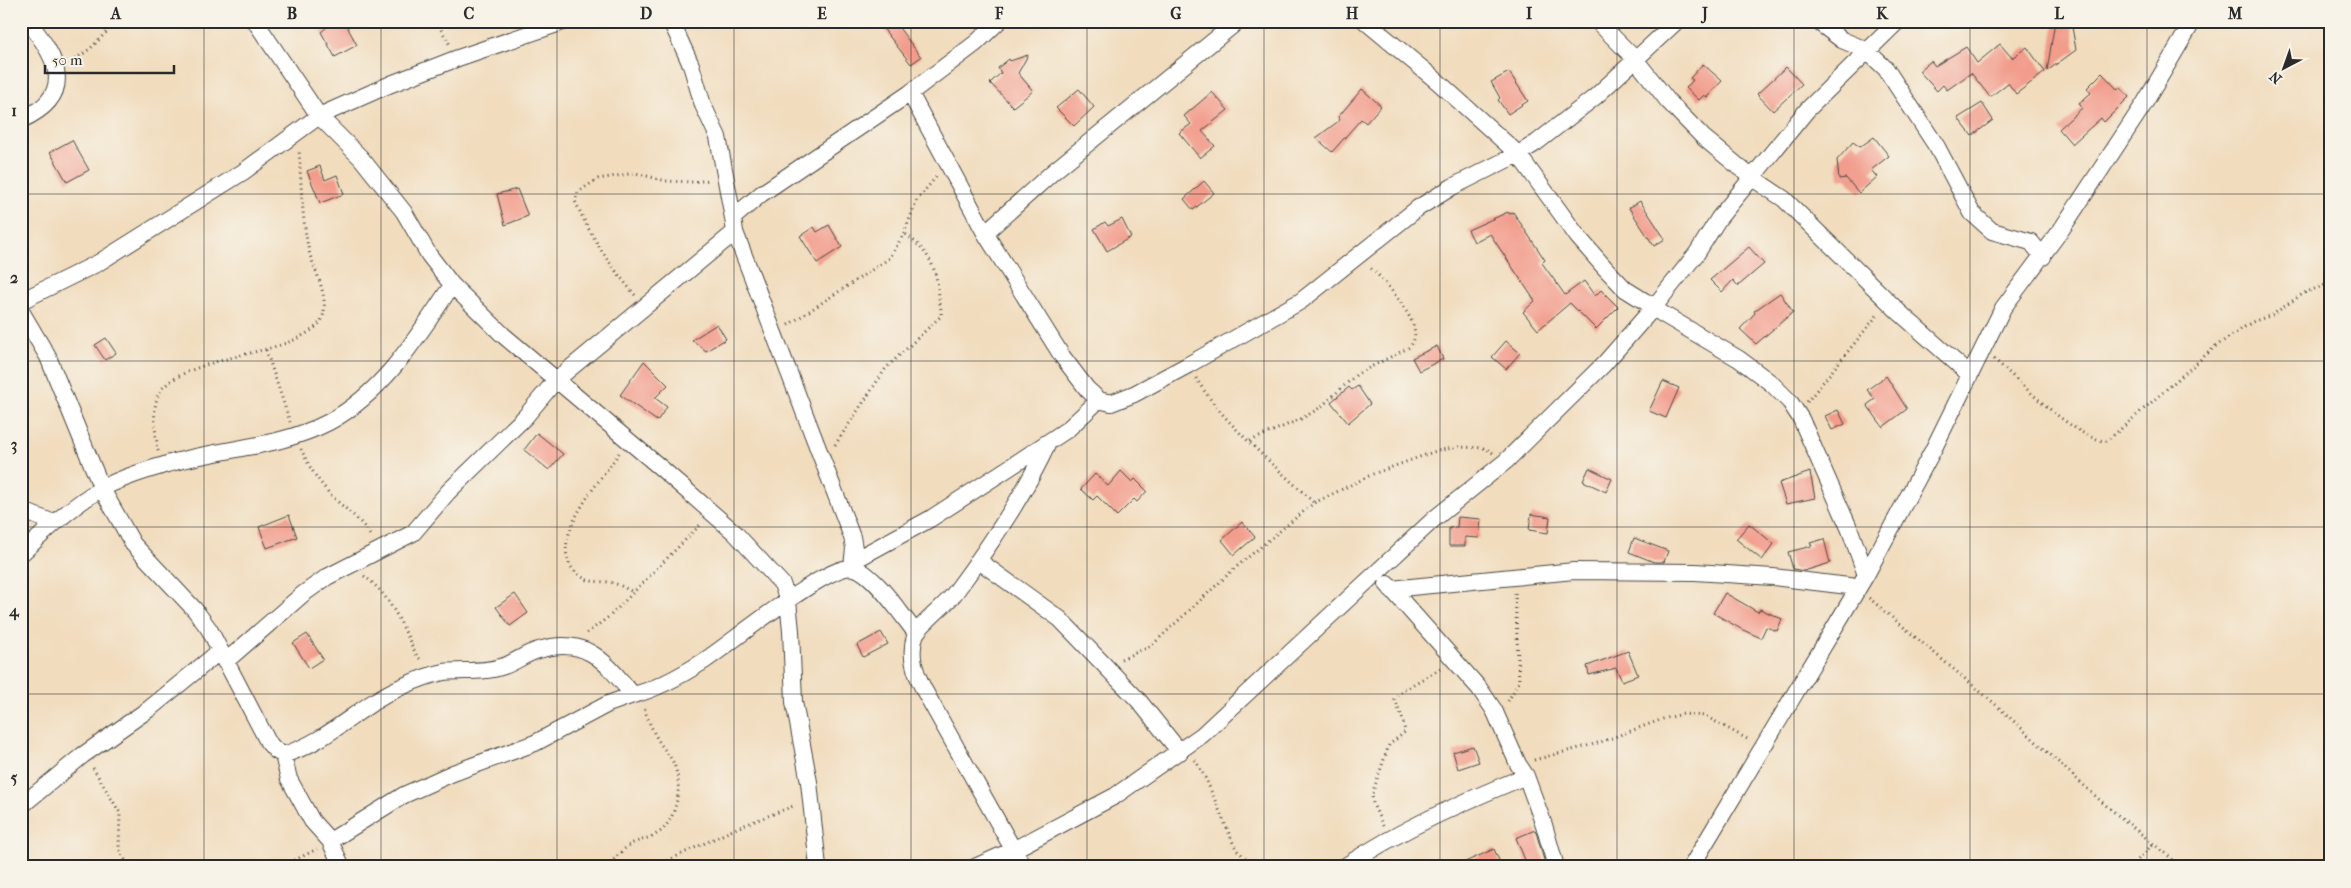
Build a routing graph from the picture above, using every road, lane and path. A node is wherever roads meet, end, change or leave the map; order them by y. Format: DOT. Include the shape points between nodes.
graph roads {
  1 [pos="28,21"];
  2 [pos="117,21"];
  3 [pos="255,21"];
  4 [pos="436,21"];
  5 [pos="566,21"];
  6 [pos="671,21"];
  7 [pos="999,21"];
  8 [pos="1238,21"];
  9 [pos="1365,21"];
  10 [pos="1597,21"];
  11 [pos="1677,21"];
  12 [pos="1817,21"];
  13 [pos="1898,21"];
  14 [pos="2193,21"];
  15 [pos="1866,50"];
  16 [pos="458,58"];
  17 [pos="1635,59"];
  18 [pos="58,75"];
  19 [pos="910,93"];
  20 [pos="319,116"];
  21 [pos="21,120"];
  22 [pos="298,131"];
  23 [pos="1518,154"];
  24 [pos="948,164"];
  25 [pos="725,178"];
  26 [pos="1751,178"];
  27 [pos="734,225"];
  28 [pos="904,233"];
  29 [pos="985,233"];
  30 [pos="2043,257"];
  31 [pos="1352,261"];
  32 [pos="2330,283"];
  33 [pos="452,285"];
  34 [pos="21,301"];
  35 [pos="644,306"];
  36 [pos="1654,307"];
  37 [pos="21,311"];
  38 [pos="1899,312"];
  39 [pos="775,333"];
  40 [pos="1982,348"];
  41 [pos="266,350"];
  42 [pos="1188,366"];
  43 [pos="1970,374"];
  44 [pos="556,380"];
  45 [pos="1099,400"];
  46 [pos="1797,413"];
  47 [pos="295,435"];
  48 [pos="628,440"];
  49 [pos="1250,441"];
  50 [pos="1048,442"];
  51 [pos="1506,461"];
  52 [pos="161,466"];
  53 [pos="824,466"];
  54 [pos="102,488"];
  55 [pos="1314,503"];
  56 [pos="21,510"];
  57 [pos="712,513"];
  58 [pos="54,523"];
  59 [pos="21,554"];
  60 [pos="375,555"];
  61 [pos="979,561"];
  62 [pos="853,564"];
  63 [pos="351,567"];
  64 [pos="1379,572"];
  65 [pos="1514,577"];
  66 [pos="1862,581"];
  67 [pos="1391,589"];
  68 [pos="633,592"];
  69 [pos="788,601"];
  70 [pos="916,633"];
  71 [pos="565,646"];
  72 [pos="222,657"];
  73 [pos="1454,659"];
  74 [pos="1102,663"];
  75 [pos="444,672"];
  76 [pos="636,695"];
  77 [pos="1496,714"];
  78 [pos="1764,744"];
  79 [pos="1184,750"];
  80 [pos="83,755"];
  81 [pos="283,755"];
  82 [pos="1522,770"];
  83 [pos="810,799"];
  84 [pos="21,806"];
  85 [pos="1391,837"];
  86 [pos="330,841"];
  87 [pos="2153,844"];
  88 [pos="1013,850"];
  89 [pos="1691,866"];
  90 [pos="130,867"];
  91 [pos="281,867"];
  92 [pos="342,867"];
  93 [pos="607,867"];
  94 [pos="654,867"];
  95 [pos="818,867"];
  96 [pos="975,867"];
  97 [pos="1023,867"];
  98 [pos="1255,867"];
  99 [pos="1344,867"];
  100 [pos="1556,867"];
  101 [pos="1906,867"];
  102 [pos="1930,867"];
  103 [pos="2131,867"];
  104 [pos="2182,867"];
  1 -- 18 [label="street" via="40,37"];
  2 -- 18 [label="path"];
  3 -- 20 [label="street"];
  4 -- 16 [label="path"];
  5 -- 16 [label="street"];
  6 -- 25 [label="street" via="718,137"];
  7 -- 19 [label="street" via="976,43"];
  8 -- 29 [label="street" via="1054,170"];
  9 -- 23 [label="street"];
  10 -- 17 [label="street"];
  11 -- 17 [label="street"];
  12 -- 15 [label="street" via="1842,40"];
  13 -- 15 [label="street"];
  14 -- 30 [label="street" via="2144,104"];
  15 -- 26 [label="street" via="1807,110"];
  15 -- 30 [label="street" via="1896,82 1938,147 1972,213 1992,231 2031,242"];
  16 -- 20 [label="street"];
  17 -- 23 [label="street" via="1564,122"];
  17 -- 26 [label="street" via="1668,101 1704,138"];
  18 -- 21 [label="street" via="57,90 50,101"];
  19 -- 24 [label="street"];
  19 -- 27 [label="street" via="768,189"];
  20 -- 22 [label="street"];
  20 -- 33 [label="street" via="361,158"];
  22 -- 34 [label="street" via="243,172 106,258"];
  22 -- 41 [label="path" via="306,238 323,304 321,321 309,332 283,346"];
  23 -- 31 [label="street" via="1418,208"];
  23 -- 36 [label="street" via="1578,237 1625,288"];
  24 -- 28 [label="path" via="917,200"];
  24 -- 29 [label="street"];
  25 -- 27 [label="street"];
  25 -- 35 [label="path" via="666,181 635,173 598,179 578,192 575,201 606,261"];
  26 -- 36 [label="street"];
  26 -- 38 [label="street" via="1784,200"];
  27 -- 35 [label="street"];
  27 -- 39 [label="street"];
  28 -- 39 [label="path" via="890,258"];
  28 -- 53 [label="path" via="927,254 933,265 937,274 941,316 886,368"];
  29 -- 45 [label="street" via="1062,356"];
  30 -- 40 [label="street" via="2003,308"];
  31 -- 42 [label="street" via="1301,301"];
  31 -- 49 [label="path" via="1374,270 1407,312 1415,338 1410,347 1357,374 1321,407 1303,418"];
  32 -- 40 [label="path" via="2304,293 2272,316 2252,322 2216,346 2107,441 2097,441 2077,430"];
  33 -- 44 [label="street" via="503,335"];
  33 -- 47 [label="street" via="403,356 371,392 328,422"];
  35 -- 44 [label="street"];
  36 -- 46 [label="street" via="1739,359 1770,383"];
  36 -- 51 [label="street" via="1604,364"];
  37 -- 54 [label="street" via="48,357"];
  38 -- 43 [label="street"];
  38 -- 46 [label="path" via="1879,313"];
  39 -- 53 [label="street"];
  40 -- 43 [label="street"];
  41 -- 47 [label="path"];
  41 -- 52 [label="path" via="205,365 174,378 158,397 154,427"];
  42 -- 45 [label="street" via="1111,403"];
  42 -- 49 [label="path" via="1205,393"];
  43 -- 66 [label="street"];
  44 -- 48 [label="street"];
  44 -- 60 [label="street" via="525,417 448,492 413,533"];
  45 -- 50 [label="street" via="1068,429"];
  46 -- 66 [label="street" via="1850,530"];
  47 -- 52 [label="street"];
  47 -- 60 [label="path" via="321,483 369,534"];
  48 -- 57 [label="street"];
  48 -- 68 [label="path" via="581,507 566,548 569,564 583,578 616,584"];
  49 -- 55 [label="path"];
  50 -- 61 [label="street" via="1034,474"];
  50 -- 62 [label="street" via="930,520"];
  51 -- 55 [label="path" via="1485,448 1460,447 1436,452 1373,474"];
  51 -- 64 [label="street" via="1434,520"];
  52 -- 54 [label="street"];
  53 -- 62 [label="street" via="852,537"];
  54 -- 58 [label="street"];
  54 -- 72 [label="street" via="132,544 195,610 209,629"];
  55 -- 74 [label="path" via="1234,568 1151,646 1126,658"];
  56 -- 58 [label="street"];
  57 -- 68 [label="path"];
  57 -- 69 [label="street" via="764,563 782,584"];
  58 -- 59 [label="street"];
  60 -- 63 [label="street"];
  61 -- 70 [label="street" via="952,597"];
  61 -- 74 [label="street" via="1060,619"];
  62 -- 69 [label="street" via="814,582"];
  62 -- 70 [label="street" via="877,585"];
  63 -- 72 [label="street" via="303,594"];
  63 -- 75 [label="path" via="375,584 388,599 417,656 428,668"];
  64 -- 67 [label="street"];
  64 -- 79 [label="street"];
  65 -- 66 [label="street" via="1574,571 1695,572"];
  65 -- 67 [label="street"];
  65 -- 77 [label="path" via="1519,682"];
  66 -- 78 [label="street"];
  66 -- 87 [label="path"];
  67 -- 73 [label="street"];
  68 -- 71 [label="path" via="610,616"];
  69 -- 76 [label="street" via="704,661 655,689"];
  69 -- 83 [label="street" via="794,702"];
  70 -- 88 [label="street" via="912,655 916,673"];
  71 -- 75 [label="street" via="539,650 497,668"];
  71 -- 76 [label="street" via="585,650 608,664"];
  72 -- 80 [label="street"];
  72 -- 81 [label="street" via="268,742"];
  73 -- 77 [label="street"];
  73 -- 85 [label="path" via="1403,690 1395,700 1405,732 1389,745 1372,794 1381,823"];
  74 -- 79 [label="street"];
  75 -- 81 [label="street" via="399,688 312,744"];
  76 -- 86 [label="street" via="608,704 535,743 404,795"];
  76 -- 93 [label="path" via="676,770 676,803 668,825 647,840 633,843"];
  77 -- 82 [label="street"];
  78 -- 82 [label="path" via="1743,738 1705,716 1683,714"];
  78 -- 89 [label="street"];
  79 -- 88 [label="street" via="1115,796"];
  79 -- 98 [label="path" via="1206,779 1234,845"];
  80 -- 84 [label="street"];
  80 -- 90 [label="path" via="120,813 119,849"];
  81 -- 86 [label="street" via="289,779 312,821"];
  82 -- 85 [label="street"];
  82 -- 100 [label="street" via="1544,825"];
  83 -- 94 [label="path"];
  83 -- 95 [label="street"];
  85 -- 99 [label="street"];
  86 -- 91 [label="path"];
  86 -- 92 [label="street"];
  87 -- 103 [label="path"];
  87 -- 104 [label="path"];
  88 -- 96 [label="street"];
  88 -- 97 [label="street"];
  101 -- 102 [label="path"];
}
